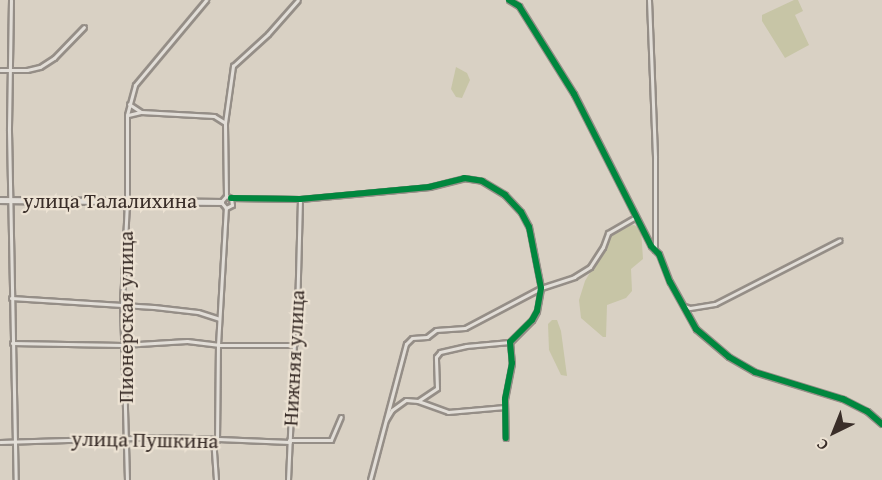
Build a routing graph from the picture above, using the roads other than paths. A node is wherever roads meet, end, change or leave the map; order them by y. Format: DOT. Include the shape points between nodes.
graph roads {
  1 [pos="11,0"];
  2 [pos="206,0"];
  3 [pos="298,0"];
  4 [pos="508,0"];
  5 [pos="649,0"];
  6 [pos="84,27"];
  7 [pos="10,69"];
  8 [pos="0,70"];
  9 [pos="129,104"];
  10 [pos="141,112"];
  11 [pos="127,115"];
  12 [pos="225,123"];
  13 [pos="226,196"];
  14 [pos="231,198"];
  15 [pos="300,199"];
  16 [pos="0,200"];
  17 [pos="10,200"];
  18 [pos="127,202"];
  19 [pos="221,202"];
  20 [pos="226,208"];
  21 [pos="636,217"];
  22 [pos="840,240"];
  23 [pos="655,250"];
  24 [pos="541,288"];
  25 [pos="11,298"];
  26 [pos="122,304"];
  27 [pos="682,305"];
  28 [pos="219,319"];
  29 [pos="510,342"];
  30 [pos="12,343"];
  31 [pos="122,345"];
  32 [pos="218,345"];
  33 [pos="294,345"];
  34 [pos="418,401"];
  35 [pos="505,406"];
  36 [pos="341,417"];
  37 [pos="384,424"];
  38 [pos="882,424"];
  39 [pos="506,438"];
  40 [pos="127,439"];
  41 [pos="215,440"];
  42 [pos="290,441"];
  43 [pos="0,442"];
  44 [pos="16,442"];
  45 [pos="16,480"];
  46 [pos="127,480"];
  47 [pos="216,480"];
  48 [pos="288,480"];
  49 [pos="370,480"];
  1 -- 7 [label="street"];
  2 -- 9 [label="street, Пионерская улица" via="135,85"];
  3 -- 12 [label="street" via="233,66"];
  4 -- 21 [label="street" via="519,6 574,94"];
  5 -- 23 [label="street"];
  6 -- 7 [label="street" via="40,68"];
  7 -- 8 [label="street"];
  7 -- 17 [label="street"];
  9 -- 10 [label="street"];
  9 -- 11 [label="street, Пионерская улица"];
  10 -- 11 [label="street"];
  10 -- 12 [label="street" via="214,116"];
  11 -- 18 [label="street, Пионерская улица"];
  12 -- 13 [label="street"];
  13 -- 14 [label="street"];
  13 -- 19 [label="street"];
  14 -- 15 [label="street"];
  14 -- 20 [label="street" via="232,205"];
  15 -- 24 [label="street" via="429,187 464,178 482,181 505,195 521,212 529,227"];
  15 -- 33 [label="street, Нижняя улица" via="300,330"];
  16 -- 17 [label="street, улица Талалихина"];
  17 -- 18 [label="street, улица Талалихина"];
  17 -- 25 [label="street"];
  18 -- 19 [label="street, улица Талалихина"];
  18 -- 26 [label="street, Пионерская улица"];
  19 -- 20 [label="street"];
  20 -- 28 [label="street"];
  21 -- 23 [label="street"];
  21 -- 24 [label="street" via="608,233 590,267"];
  22 -- 27 [label="street" via="714,304 690,308"];
  23 -- 27 [label="street"];
  24 -- 29 [label="street" via="532,320"];
  24 -- 37 [label="street" via="465,328 436,330 427,337 412,338 406,344"];
  25 -- 26 [label="street"];
  25 -- 30 [label="street"];
  26 -- 28 [label="street" via="198,312"];
  26 -- 31 [label="street, Пионерская улица"];
  27 -- 38 [label="street" via="696,329 729,357 755,372 843,399"];
  28 -- 32 [label="street"];
  29 -- 34 [label="street" via="440,352 436,357 437,388"];
  29 -- 35 [label="street" via="512,363"];
  30 -- 31 [label="street"];
  30 -- 44 [label="street"];
  31 -- 32 [label="street" via="187,341"];
  31 -- 40 [label="street, Пионерская улица"];
  32 -- 33 [label="street"];
  32 -- 41 [label="street"];
  33 -- 42 [label="street, Нижняя улица"];
  34 -- 35 [label="street" via="448,412"];
  34 -- 37 [label="street" via="405,400 399,404"];
  35 -- 39 [label="street"];
  36 -- 42 [label="street, улица Пушкина" via="331,440"];
  37 -- 49 [label="street"];
  40 -- 41 [label="street, улица Пушкина"];
  40 -- 44 [label="street, улица Пушкина"];
  40 -- 46 [label="street, Пионерская улица"];
  41 -- 42 [label="street, улица Пушкина"];
  41 -- 47 [label="street"];
  42 -- 48 [label="street, Нижняя улица"];
  43 -- 44 [label="street, улица Пушкина"];
  44 -- 45 [label="street"];
}
